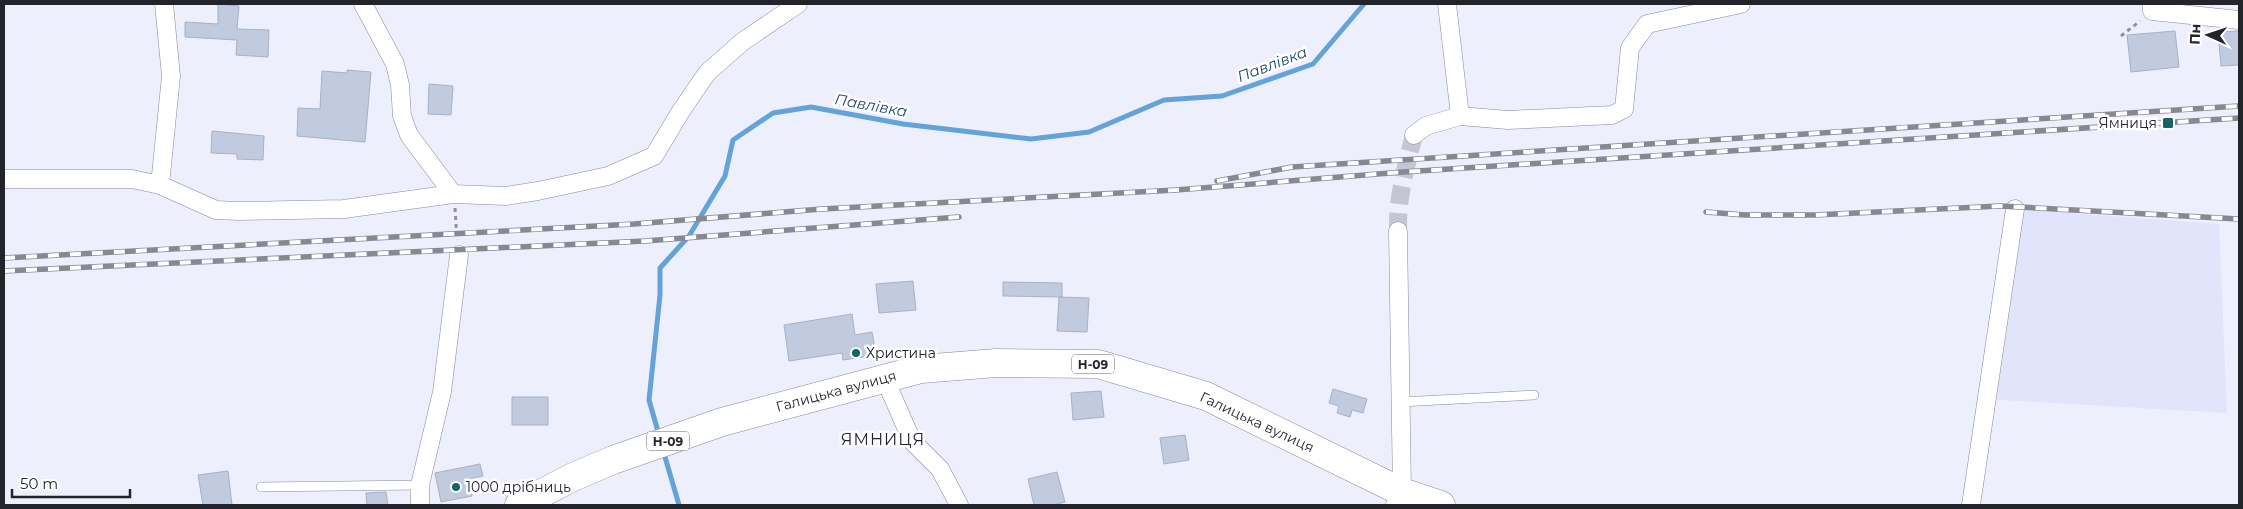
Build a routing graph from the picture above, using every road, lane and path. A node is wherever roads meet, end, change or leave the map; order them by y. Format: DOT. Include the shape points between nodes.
graph roads {
  1 [pos="164,4"];
  2 [pos="363,4"];
  3 [pos="798,4"];
  4 [pos="1447,4"];
  5 [pos="1741,4"];
  6 [pos="2152,4"];
  7 [pos="2239,20"];
  8 [pos="2139,22"];
  9 [pos="2121,36"];
  10 [pos="1460,116"];
  11 [pos="1414,135"];
  12 [pos="4,179"];
  13 [pos="160,186"];
  14 [pos="454,194"];
  15 [pos="2015,209"];
  16 [pos="1398,231"];
  17 [pos="459,255"];
  18 [pos="884,377"];
  19 [pos="1534,395"];
  20 [pos="1400,402"];
  21 [pos="420,485"];
  22 [pos="261,487"];
  23 [pos="1398,499"];
  24 [pos="420,505"];
  25 [pos="519,505"];
  26 [pos="959,505"];
  27 [pos="1441,505"];
  28 [pos="1971,505"];
  1 -- 13 [label="street" via="171,76"];
  2 -- 14 [label="street" via="395,64 402,116 409,135"];
  3 -- 14 [label="street" via="742,42 706,73 654,156 608,176 538,191 506,196"];
  4 -- 10 [label="street"];
  5 -- 10 [label="street" via="1647,24 1630,48 1624,110 1612,115 1508,120"];
  6 -- 7 [label="street" via="2152,10"];
  8 -- 9 [label="path"];
  10 -- 11 [label="street" via="1426,126"];
  12 -- 13 [label="street" via="132,179"];
  13 -- 14 [label="street" via="216,210 239,211 344,208"];
  14 -- 17 [label="path"];
  15 -- 28 [label="street"];
  16 -- 20 [label="street"];
  17 -- 21 [label="street" via="442,392"];
  18 -- 23 [label="main road, Галицька вулиця / Н-09" via="921,369 996,363 1098,364 1206,396"];
  18 -- 25 [label="main road, Галицька вулиця / Н-09" via="722,422 613,460"];
  18 -- 26 [label="street" via="912,441 940,469"];
  19 -- 20 [label="lane"];
  20 -- 23 [label="street"];
  21 -- 22 [label="lane"];
  21 -- 24 [label="street"];
  23 -- 27 [label="main road, Галицька вулиця / Н-09"];
}
